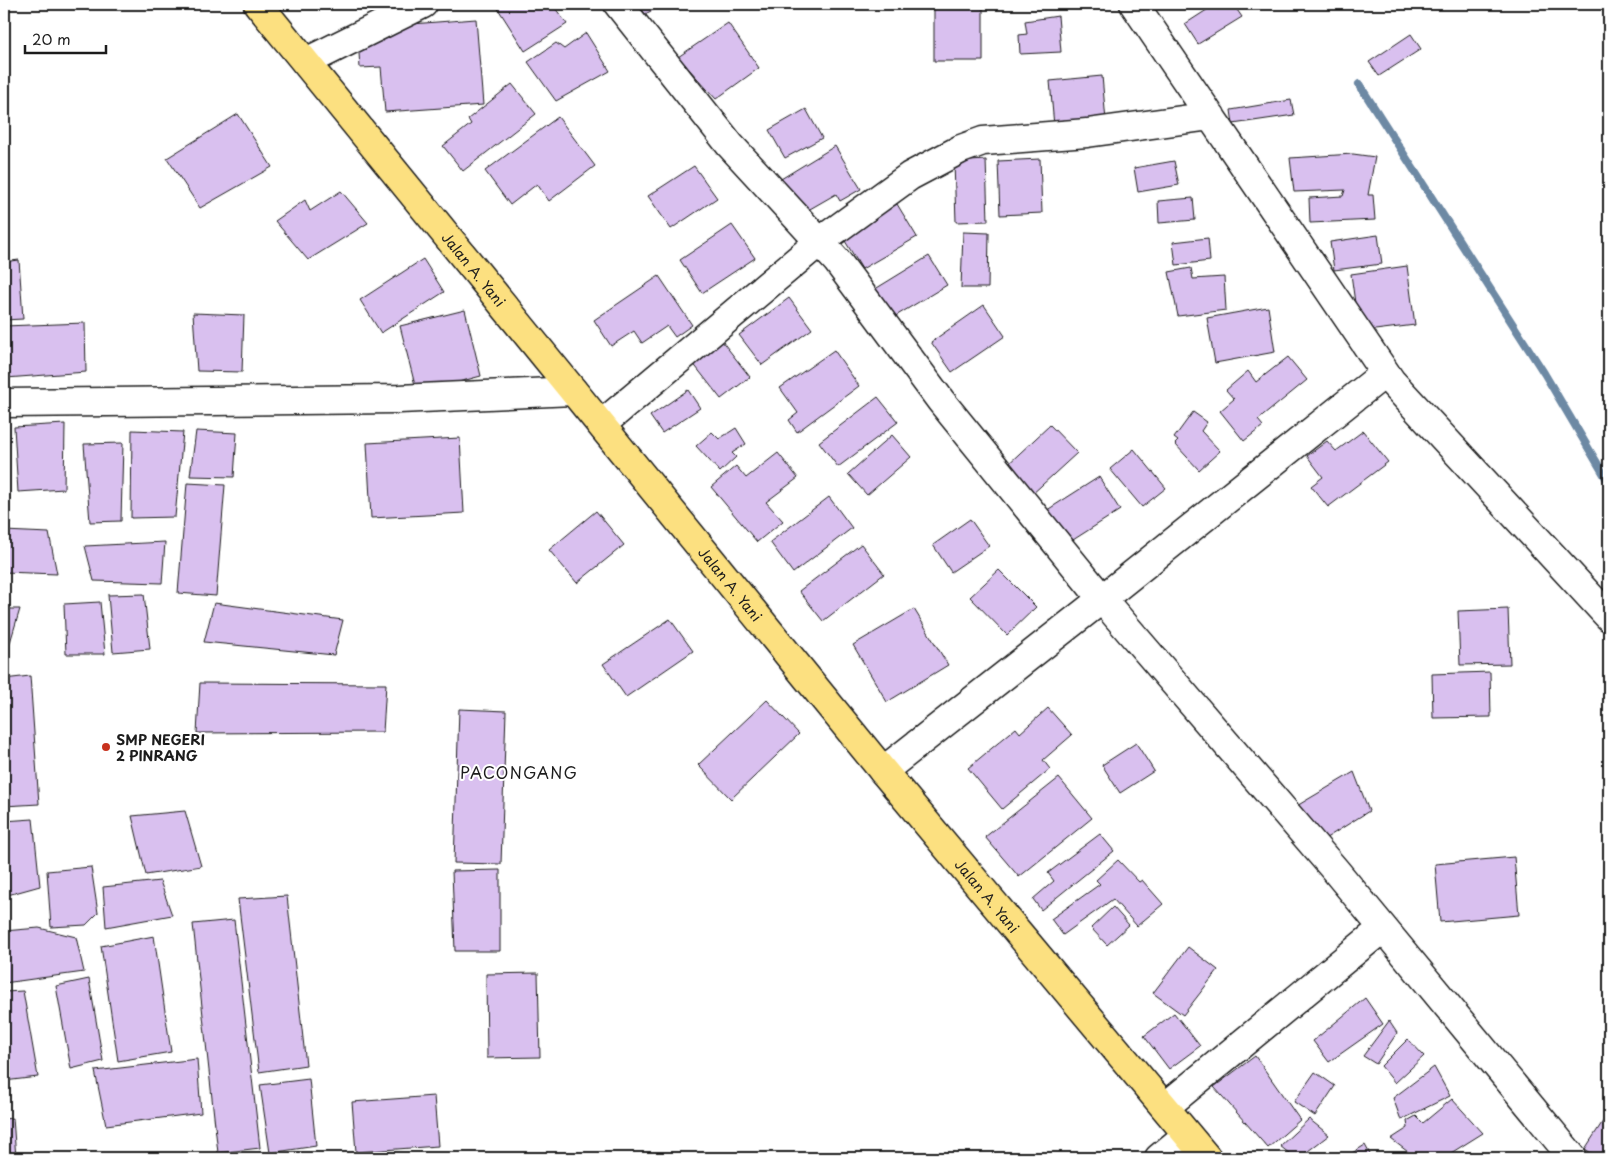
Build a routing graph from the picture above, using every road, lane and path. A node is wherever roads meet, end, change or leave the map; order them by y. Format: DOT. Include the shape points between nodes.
graph roads {
  1 [pos="258,4"];
  2 [pos="423,4"];
  3 [pos="618,4"];
  4 [pos="1134,4"];
  5 [pos="306,62"];
  6 [pos="1211,116"];
  7 [pos="819,242"];
  8 [pos="1385,373"];
  9 [pos="573,391"];
  10 [pos="4,403"];
  11 [pos="602,424"];
  12 [pos="1102,599"];
  13 [pos="1609,617"];
  14 [pos="883,771"];
  15 [pos="1383,928"];
  16 [pos="1165,1108"];
  17 [pos="1187,1135"];
  18 [pos="1159,1158"];
  19 [pos="1207,1158"];
  20 [pos="1573,1158"];
  1 -- 5 [label="highway, Jalan A. Yani"];
  2 -- 5 [label="street"];
  3 -- 7 [label="street" via="730,145"];
  4 -- 6 [label="street"];
  5 -- 9 [label="highway, Jalan A. Yani"];
  6 -- 7 [label="street" via="1087,133 976,142 910,176"];
  6 -- 8 [label="street"];
  7 -- 11 [label="street"];
  7 -- 12 [label="street" via="837,261 941,401"];
  8 -- 12 [label="street"];
  8 -- 13 [label="street"];
  9 -- 10 [label="street" via="399,399"];
  9 -- 11 [label="highway, Jalan A. Yani"];
  11 -- 14 [label="highway, Jalan A. Yani"];
  12 -- 14 [label="street"];
  12 -- 15 [label="street"];
  14 -- 16 [label="highway, Jalan A. Yani"];
  15 -- 16 [label="street"];
  15 -- 20 [label="street"];
  16 -- 17 [label="highway, Jalan A. Yani"];
  17 -- 18 [label="street"];
  17 -- 19 [label="highway, Jalan A. Yani"];
}
